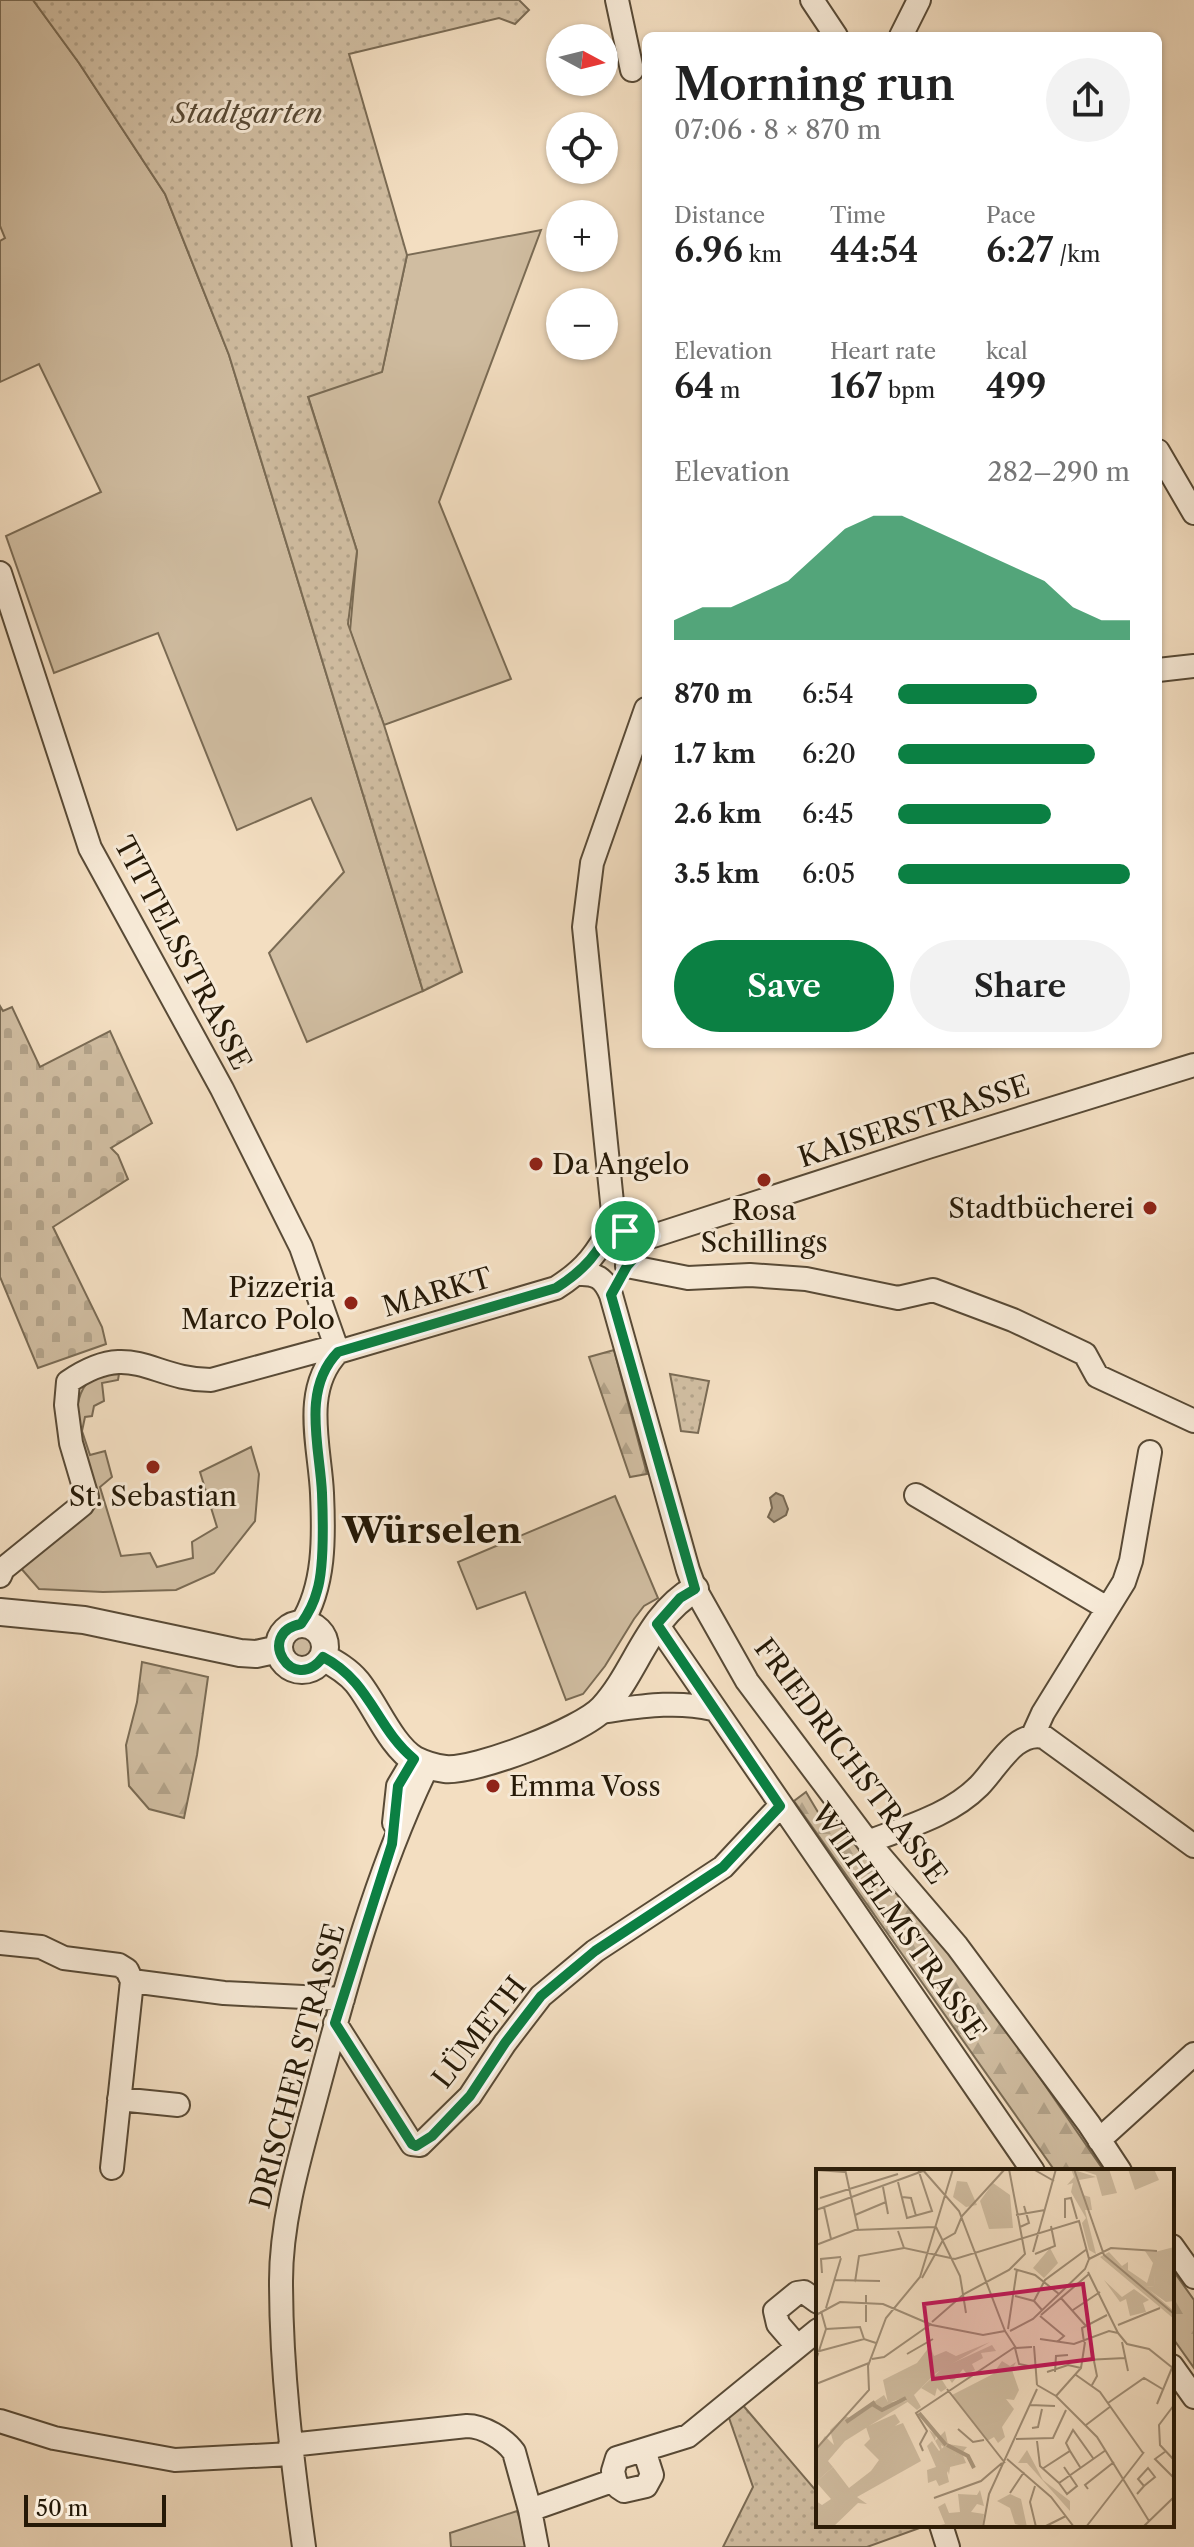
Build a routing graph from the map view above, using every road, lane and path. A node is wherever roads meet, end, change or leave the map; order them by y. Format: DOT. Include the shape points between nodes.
graph roads {
  1 [pos="617,0"];
  2 [pos="812,0"];
  3 [pos="919,0"];
  4 [pos="833,32"];
  5 [pos="903,32"];
  6 [pos="632,70"];
  7 [pos="1162,458"];
  8 [pos="1194,513"];
  9 [pos="0,573"];
  10 [pos="1194,666"];
  11 [pos="1162,670"];
  12 [pos="642,720"];
  13 [pos="1194,1065"];
  14 [pos="614,1222"];
  15 [pos="653,1236"];
  16 [pos="627,1266"];
  17 [pos="578,1274"];
  18 [pos="611,1295"];
  19 [pos="337,1349"];
  20 [pos="1194,1421"];
  21 [pos="1150,1452"];
  22 [pos="916,1495"];
  23 [pos="0,1576"];
  24 [pos="695,1589"];
  25 [pos="1107,1608"];
  26 [pos="0,1612"];
  27 [pos="301,1624"];
  28 [pos="657,1624"];
  29 [pos="279,1649"];
  30 [pos="323,1657"];
  31 [pos="713,1709"];
  32 [pos="599,1712"];
  33 [pos="1033,1735"];
  34 [pos="421,1762"];
  35 [pos="780,1806"];
  36 [pos="868,1842"];
  37 [pos="1194,1846"];
  38 [pos="0,1943"];
  39 [pos="132,1981"];
  40 [pos="343,1999"];
  41 [pos="335,2023"];
  42 [pos="1194,2054"];
  43 [pos="119,2099"];
  44 [pos="178,2105"];
  45 [pos="1099,2140"];
  46 [pos="112,2168"];
  47 [pos="1028,2169"];
  48 [pos="1119,2169"];
  49 [pos="1174,2249"];
  50 [pos="1194,2277"];
  51 [pos="816,2301"];
  52 [pos="812,2337"];
  53 [pos="1174,2369"];
  54 [pos="1194,2397"];
  55 [pos="0,2421"];
  56 [pos="291,2450"];
  57 [pos="644,2450"];
  58 [pos="615,2480"];
  59 [pos="530,2510"];
  60 [pos="942,2527"];
  61 [pos="304,2547"];
  62 [pos="537,2547"];
  63 [pos="948,2547"];
  1 -- 6 [label="street"];
  2 -- 4 [label="street"];
  3 -- 5 [label="street"];
  7 -- 8 [label="street"];
  9 -- 19 [label="street, TITTELSSTRASSE" via="90,848 222,1089 301,1247"];
  10 -- 11 [label="street"];
  12 -- 14 [label="street" via="592,863 584,927"];
  13 -- 15 [label="street, KAISERSTRASSE"];
  14 -- 15 [label="street" via="629,1233"];
  14 -- 17 [label="street, MARKT"];
  15 -- 16 [label="street"];
  16 -- 18 [label="street"];
  16 -- 20 [label="street" via="688,1278 806,1279 898,1298 933,1290 1085,1354 1097,1376"];
  17 -- 18 [label="street" via="599,1277"];
  17 -- 19 [label="street, MARKT" via="519,1300"];
  18 -- 24 [label="street, FRIEDRICHSTRASSE"];
  19 -- 23 [label="street, MARKT" via="211,1380 192,1380 126,1361 110,1362 68,1382 71,1443 87,1497"];
  19 -- 27 [label="street" via="323,1377 314,1419 322,1494 320,1578"];
  21 -- 25 [label="street" via="1131,1561"];
  22 -- 25 [label="street"];
  24 -- 28 [label="street"];
  24 -- 36 [label="street, FRIEDRICHSTRASSE" via="747,1681"];
  25 -- 33 [label="street"];
  26 -- 29 [label="street" via="84,1620 240,1653"];
  27 -- 29 [label="street" via="283,1635"];
  27 -- 30 [label="street" via="321,1634"];
  28 -- 31 [label="street, WILHELMSTRASSE"];
  28 -- 32 [label="street"];
  29 -- 30 [label="street" via="285,1662 298,1669 312,1667"];
  30 -- 34 [label="street" via="356,1680 402,1749"];
  31 -- 32 [label="street" via="671,1703"];
  31 -- 35 [label="street, WILHELMSTRASSE"];
  32 -- 34 [label="street" via="564,1733 484,1763 445,1769"];
  33 -- 36 [label="street" via="1020,1740 977,1788 942,1813"];
  33 -- 37 [label="street" via="1044,1737"];
  34 -- 40 [label="street, DRISCHER STRASSE"];
  35 -- 41 [label="street, LÜMETH" via="723,1867 595,1951 541,1996 470,2096 420,2145 412,2144"];
  35 -- 47 [label="street, WILHELMSTRASSE"];
  36 -- 45 [label="street, FRIEDRICHSTRASSE" via="957,1946"];
  38 -- 39 [label="street" via="119,1965"];
  39 -- 40 [label="street" via="210,1992"];
  39 -- 43 [label="street"];
  40 -- 41 [label="street, DRISCHER STRASSE"];
  41 -- 56 [label="street, DRISCHER STRASSE" via="291,2195 281,2279"];
  42 -- 45 [label="street"];
  43 -- 44 [label="street"];
  43 -- 46 [label="street"];
  45 -- 48 [label="street, FRIEDRICHSTRASSE"];
  49 -- 50 [label="street"];
  51 -- 52 [label="street" via="797,2293 775,2311 778,2324"];
  52 -- 57 [label="street" via="688,2436"];
  53 -- 54 [label="street"];
  55 -- 56 [label="street" via="54,2438 175,2460"];
  56 -- 59 [label="street" via="475,2426 511,2447"];
  56 -- 61 [label="street, DRISCHER STRASSE"];
  57 -- 58 [label="street" via="617,2458"];
  57 -- 58 [label="street" via="652,2475 646,2486 624,2491"];
  58 -- 59 [label="street"];
  59 -- 62 [label="street"];
  60 -- 63 [label="street"];
}
